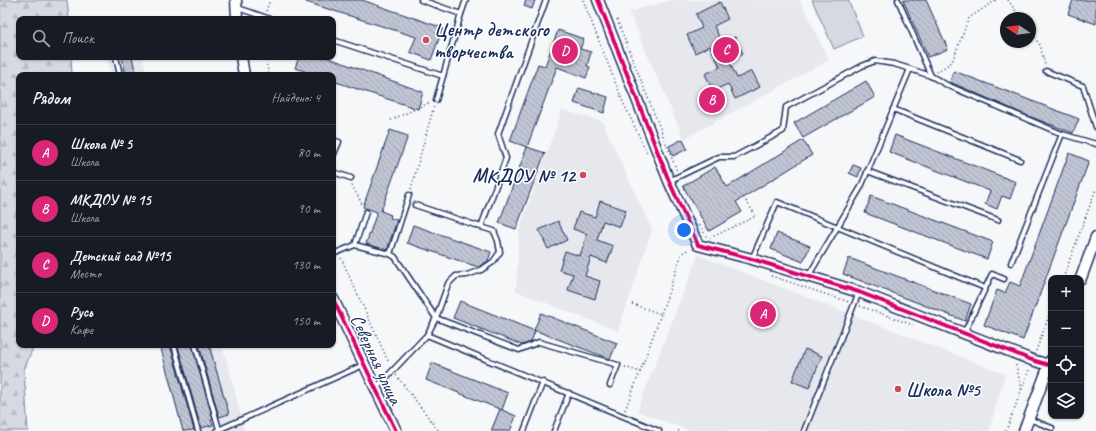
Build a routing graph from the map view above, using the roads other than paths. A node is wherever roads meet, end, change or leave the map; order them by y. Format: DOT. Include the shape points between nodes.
graph roads {
  1 [pos="421,0"];
  2 [pos="466,0"];
  3 [pos="546,0"];
  4 [pos="598,0"];
  5 [pos="898,0"];
  6 [pos="236,4"];
  7 [pos="461,14"];
  8 [pos="237,16"];
  9 [pos="262,16"];
  10 [pos="336,41"];
  11 [pos="117,60"];
  12 [pos="242,60"];
  13 [pos="910,69"];
  14 [pos="1046,71"];
  15 [pos="119,72"];
  16 [pos="244,72"];
  17 [pos="443,76"];
  18 [pos="931,76"];
  19 [pos="436,100"];
  20 [pos="893,109"];
  21 [pos="1096,127"];
  22 [pos="1062,134"];
  23 [pos="1096,144"];
  24 [pos="1020,160"];
  25 [pos="867,171"];
  26 [pos="336,173"];
  27 [pos="351,178"];
  28 [pos="673,179"];
  29 [pos="409,195"];
  30 [pos="415,205"];
  31 [pos="366,212"];
  32 [pos="998,220"];
  33 [pos="481,226"];
  34 [pos="838,228"];
  35 [pos="1096,237"];
  36 [pos="355,246"];
  37 [pos="336,253"];
  38 [pos="390,254"];
  39 [pos="752,259"];
  40 [pos="1011,263"];
  41 [pos="809,275"];
  42 [pos="1082,275"];
  43 [pos="1004,279"];
  44 [pos="985,288"];
  45 [pos="859,292"];
  46 [pos="336,306"];
  47 [pos="436,318"];
  48 [pos="964,333"];
  49 [pos="427,335"];
  50 [pos="175,348"];
  51 [pos="196,348"];
  52 [pos="1048,362"];
  53 [pos="363,364"];
  54 [pos="1048,367"];
  55 [pos="543,382"];
  56 [pos="610,385"];
  57 [pos="375,389"];
  58 [pos="569,393"];
  59 [pos="1029,419"];
  60 [pos="1052,428"];
  61 [pos="217,430"];
  62 [pos="198,431"];
  63 [pos="396,431"];
  64 [pos="524,431"];
  65 [pos="554,431"];
  66 [pos="659,431"];
  67 [pos="804,431"];
  68 [pos="1024,431"];
  1 -- 7 [label="lane"];
  2 -- 7 [label="lane"];
  3 -- 33 [label="lane" via="498,134 506,158"];
  4 -- 28 [label="street"];
  5 -- 18 [label="lane"];
  6 -- 8 [label="street"];
  6 -- 9 [label="lane"];
  7 -- 17 [label="lane"];
  10 -- 17 [label="lane"];
  11 -- 15 [label="lane"];
  12 -- 16 [label="street"];
  13 -- 18 [label="lane"];
  13 -- 20 [label="lane"];
  13 -- 28 [label="lane" via="876,61 862,66 786,107 783,131 734,157 719,157"];
  14 -- 21 [label="lane" via="1083,86"];
  17 -- 19 [label="lane"];
  18 -- 22 [label="lane"];
  20 -- 24 [label="lane"];
  20 -- 25 [label="lane"];
  22 -- 23 [label="lane"];
  22 -- 40 [label="lane"];
  25 -- 32 [label="lane"];
  25 -- 34 [label="lane"];
  26 -- 27 [label="lane"];
  28 -- 39 [label="street" via="698,245"];
  29 -- 38 [label="lane"];
  30 -- 33 [label="lane"];
  31 -- 36 [label="lane"];
  33 -- 47 [label="lane" via="494,231 500,252 493,262 481,270 453,278 448,284"];
  34 -- 39 [label="lane" via="777,202"];
  34 -- 41 [label="lane"];
  34 -- 44 [label="lane"];
  35 -- 42 [label="street"];
  36 -- 37 [label="lane"];
  36 -- 38 [label="lane"];
  38 -- 47 [label="lane" via="395,257"];
  39 -- 41 [label="street"];
  41 -- 45 [label="street"];
  43 -- 44 [label="lane" via="992,274"];
  44 -- 48 [label="lane"];
  45 -- 48 [label="street"];
  45 -- 67 [label="lane"];
  46 -- 53 [label="street, Северная улица"];
  47 -- 49 [label="lane"];
  47 -- 56 [label="lane" via="519,350 539,342 618,365"];
  48 -- 52 [label="street" via="1032,360"];
  49 -- 55 [label="lane"];
  49 -- 57 [label="lane"];
  50 -- 62 [label="lane"];
  51 -- 61 [label="lane"];
  53 -- 57 [label="street, Северная улица"];
  53 -- 61 [label="lane"];
  54 -- 59 [label="street"];
  55 -- 58 [label="lane"];
  55 -- 64 [label="lane"];
  57 -- 63 [label="street, Северная улица"];
  58 -- 65 [label="lane"];
  58 -- 66 [label="lane"];
  59 -- 60 [label="lane"];
  59 -- 68 [label="street"];
}
